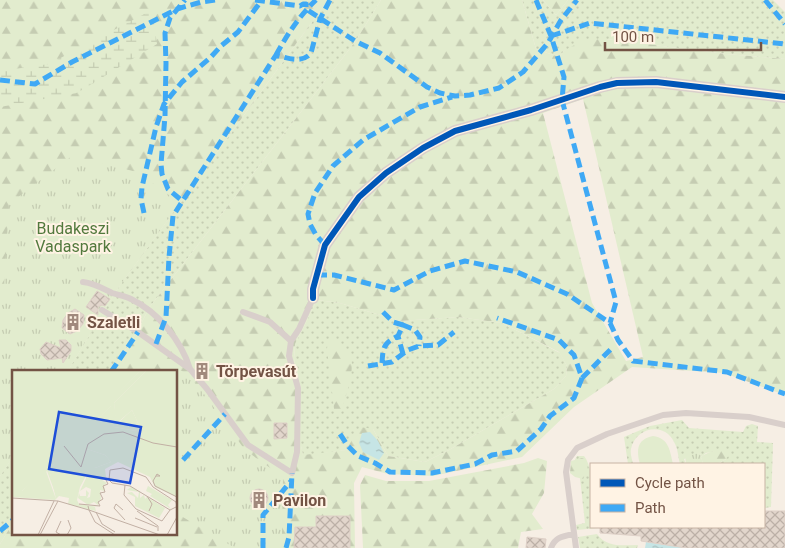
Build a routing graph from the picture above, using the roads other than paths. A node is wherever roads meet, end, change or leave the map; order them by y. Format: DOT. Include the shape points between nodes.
graph roads {
  1 [pos="785,97"];
  2 [pos="83,282"];
  3 [pos="313,298"];
  4 [pos="102,310"];
  5 [pos="244,312"];
  6 [pos="292,341"];
  7 [pos="190,369"];
  8 [pos="785,425"];
  9 [pos="574,534"];
  10 [pos="551,548"];
  11 [pos="576,548"];
  1 -- 3 [label="street" via="656,82 617,83 455,131 386,173 359,197 325,245"];
  2 -- 7 [label="lane" via="129,298 161,320 185,354"];
  3 -- 6 [label="lane"];
  4 -- 7 [label="lane"];
  5 -- 6 [label="lane" via="270,322"];
  6 -- 7 [label="lane" via="289,356 298,388 297,452 292,473 248,445"];
  8 -- 9 [label="lane" via="749,417 686,413 663,415 577,448 568,460 566,472"];
  9 -- 10 [label="lane" via="558,538"];
  9 -- 11 [label="lane"];
}
